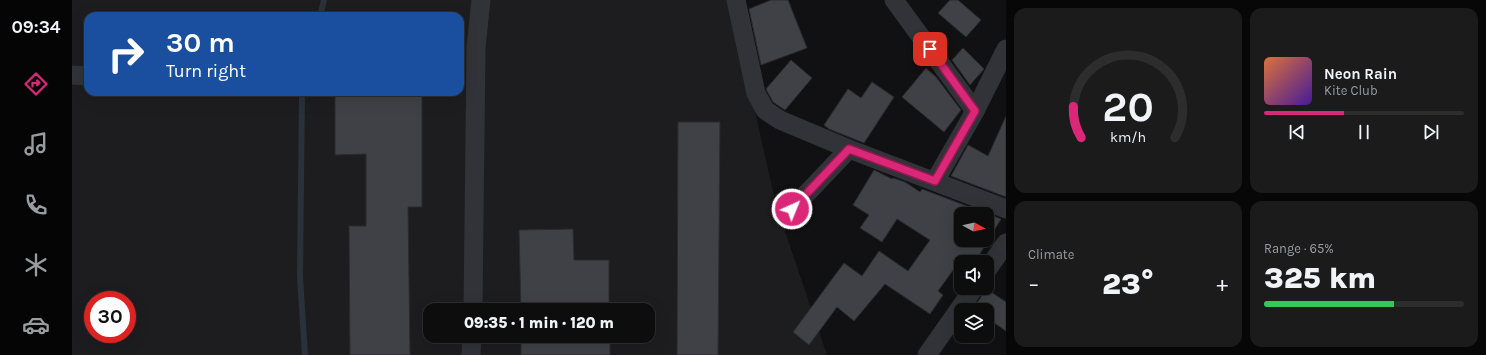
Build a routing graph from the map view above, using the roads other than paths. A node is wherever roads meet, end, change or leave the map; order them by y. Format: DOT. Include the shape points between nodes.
graph roads {
  1 [pos="481,0"];
  2 [pos="736,0"];
  3 [pos="894,0"];
  4 [pos="468,46"];
  5 [pos="1006,49"];
  6 [pos="72,75"];
  7 [pos="84,76"];
  8 [pos="975,111"];
  9 [pos="849,149"];
  10 [pos="935,181"];
  11 [pos="792,209"];
  12 [pos="1006,209"];
  13 [pos="1006,243"];
  14 [pos="994,260"];
  15 [pos="969,295"];
  16 [pos="473,303"];
  17 [pos="472,343"];
  18 [pos="471,355"];
  19 [pos="927,355"];
  1 -- 4 [label="street"];
  2 -- 9 [label="street" via="756,93 764,110 780,120"];
  3 -- 8 [label="street"];
  4 -- 16 [label="street"];
  5 -- 8 [label="street"];
  6 -- 7 [label="street"];
  8 -- 10 [label="street"];
  9 -- 10 [label="street"];
  9 -- 11 [label="street"];
  10 -- 12 [label="street"];
  13 -- 14 [label="street"];
  15 -- 19 [label="street"];
  17 -- 18 [label="street"];
}
